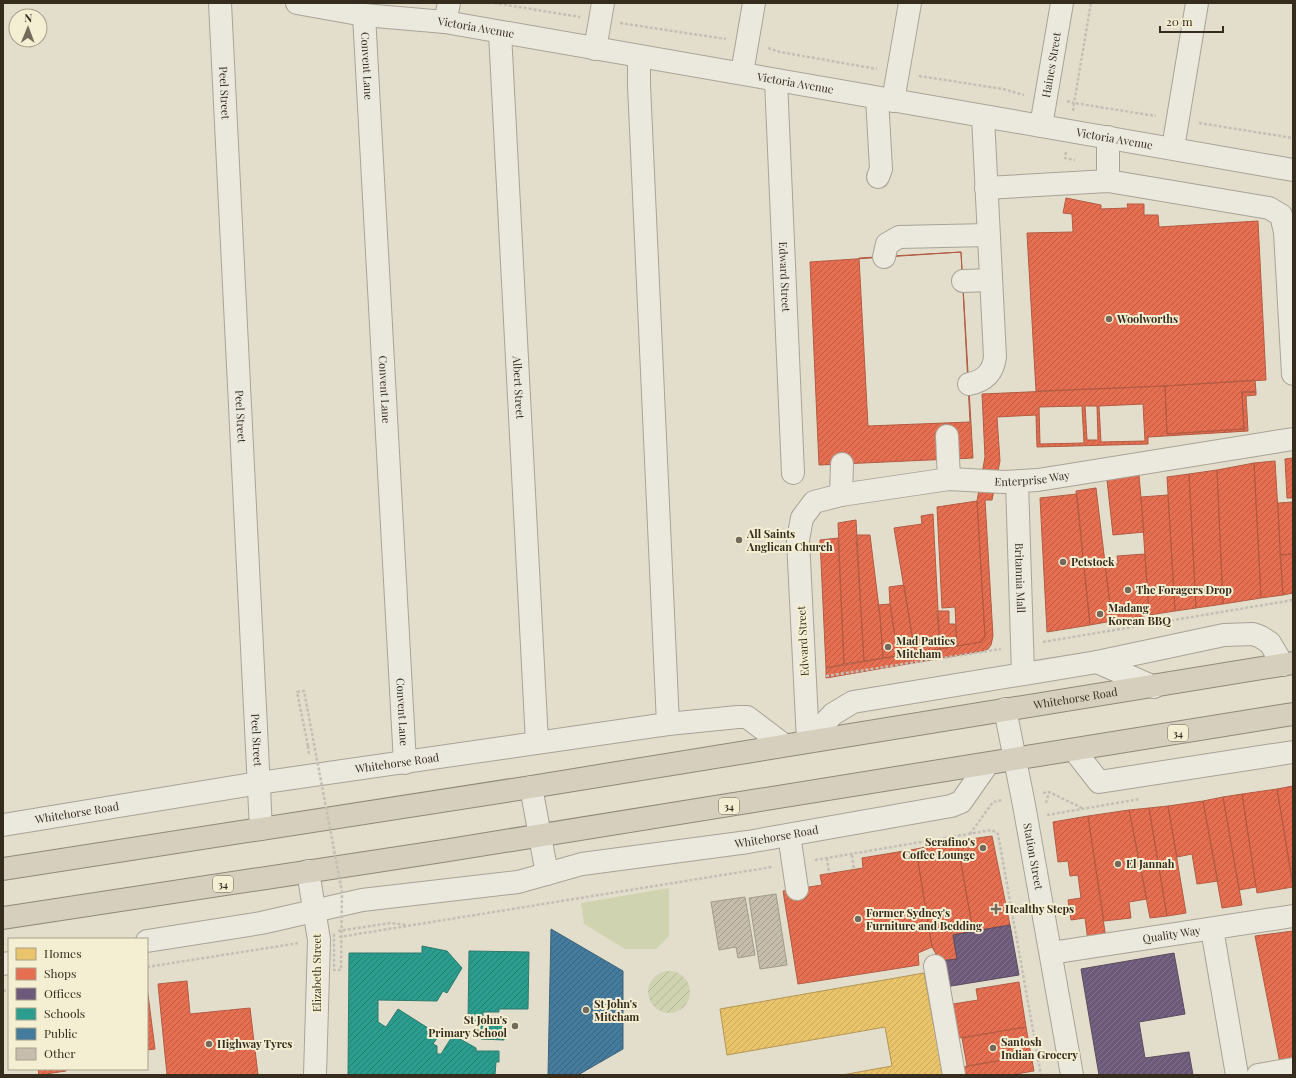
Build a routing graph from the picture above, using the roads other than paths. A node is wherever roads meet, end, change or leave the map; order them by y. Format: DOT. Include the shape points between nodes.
graph roads {
  1 [pos="220,3"];
  2 [pos="296,3"];
  3 [pos="754,3"];
  4 [pos="910,3"];
  5 [pos="1062,3"];
  6 [pos="1197,3"];
  7 [pos="602,12"];
  8 [pos="447,13"];
  9 [pos="364,15"];
  10 [pos="500,33"];
  11 [pos="595,49"];
  12 [pos="639,57"];
  13 [pos="742,73"];
  14 [pos="776,80"];
  15 [pos="885,99"];
  16 [pos="983,117"];
  17 [pos="1041,126"];
  18 [pos="1108,137"];
  19 [pos="1173,148"];
  20 [pos="1293,170"];
  21 [pos="878,178"];
  22 [pos="1108,181"];
  23 [pos="986,188"];
  24 [pos="988,235"];
  25 [pos="884,257"];
  26 [pos="991,280"];
  27 [pos="963,281"];
  28 [pos="1293,374"];
  29 [pos="969,384"];
  30 [pos="947,436"];
  31 [pos="1293,439"];
  32 [pos="842,464"];
  33 [pos="793,473"];
  34 [pos="949,479"];
  35 [pos="1017,482"];
  36 [pos="841,496"];
  37 [pos="798,540"];
  38 [pos="1097,662"];
  39 [pos="1288,664"];
  40 [pos="1023,674"];
  41 [pos="1154,687"];
  42 [pos="1005,709"];
  43 [pos="1293,714"];
  44 [pos="668,724"];
  45 [pos="537,742"];
  46 [pos="808,742"];
  47 [pos="784,745"];
  48 [pos="1074,750"];
  49 [pos="1293,752"];
  50 [pos="1016,760"];
  51 [pos="405,763"];
  52 [pos="987,765"];
  53 [pos="259,783"];
  54 [pos="531,787"];
  55 [pos="3,825"];
  56 [pos="261,829"];
  57 [pos="788,835"];
  58 [pos="539,836"];
  59 [pos="3,869"];
  60 [pos="308,871"];
  61 [pos="548,874"];
  62 [pos="797,889"];
  63 [pos="314,911"];
  64 [pos="1293,916"];
  65 [pos="3,918"];
  66 [pos="1212,929"];
  67 [pos="148,942"];
  68 [pos="1051,953"];
  69 [pos="935,966"];
  70 [pos="1293,1069"];
  71 [pos="315,1075"];
  72 [pos="954,1075"];
  73 [pos="1072,1075"];
  74 [pos="1237,1075"];
  75 [pos="1258,1075"];
  1 -- 53 [label="street, Peel Street"];
  2 -- 9 [label="street, Victoria Avenue"];
  3 -- 13 [label="street"];
  4 -- 15 [label="street" via="898,73"];
  5 -- 17 [label="street, Haines Street"];
  6 -- 19 [label="street"];
  7 -- 11 [label="street"];
  8 -- 9 [label="street, Victoria Avenue"];
  8 -- 10 [label="street, Victoria Avenue"];
  9 -- 51 [label="street, Convent Lane"];
  10 -- 11 [label="street, Victoria Avenue"];
  10 -- 45 [label="street, Albert Street"];
  11 -- 12 [label="street, Victoria Avenue"];
  12 -- 13 [label="street, Victoria Avenue"];
  12 -- 44 [label="street"];
  13 -- 14 [label="street, Victoria Avenue"];
  14 -- 15 [label="street, Victoria Avenue"];
  14 -- 33 [label="street, Edward Street"];
  15 -- 16 [label="street, Victoria Avenue"];
  15 -- 21 [label="street"];
  16 -- 17 [label="street, Victoria Avenue"];
  16 -- 23 [label="street"];
  17 -- 18 [label="street, Victoria Avenue"];
  18 -- 19 [label="street, Victoria Avenue"];
  18 -- 22 [label="street"];
  19 -- 20 [label="street, Victoria Avenue"];
  22 -- 23 [label="street"];
  22 -- 28 [label="street" via="1269,208 1281,216 1288,268"];
  23 -- 24 [label="street"];
  24 -- 25 [label="street" via="899,237 887,244"];
  24 -- 26 [label="street"];
  26 -- 27 [label="street"];
  26 -- 29 [label="street" via="994,367 978,382"];
  30 -- 34 [label="street"];
  31 -- 35 [label="street, Enterprise Way"];
  32 -- 36 [label="street"];
  34 -- 35 [label="street, Enterprise Way"];
  34 -- 36 [label="street, Enterprise Way"];
  35 -- 40 [label="street, Britannia Mall"];
  36 -- 37 [label="street, Enterprise Way" via="814,502 802,518"];
  37 -- 46 [label="street, Edward Street"];
  38 -- 39 [label="street, Whitehorse Road" via="1224,635 1253,634 1270,643"];
  38 -- 40 [label="street, Whitehorse Road"];
  38 -- 41 [label="street, Whitehorse Road"];
  39 -- 41 [label="highway, Whitehorse Road"];
  40 -- 46 [label="street, Whitehorse Road" via="853,702 834,714"];
  41 -- 42 [label="highway, Whitehorse Road"];
  42 -- 46 [label="highway, Whitehorse Road"];
  42 -- 50 [label="street, Station Street"];
  43 -- 48 [label="highway, 34"];
  44 -- 45 [label="street, Whitehorse Road"];
  44 -- 47 [label="street, Whitehorse Road" via="747,717"];
  45 -- 51 [label="street, Whitehorse Road"];
  46 -- 47 [label="highway, Whitehorse Road"];
  47 -- 54 [label="highway, Whitehorse Road"];
  48 -- 49 [label="street" via="1099,782"];
  48 -- 50 [label="highway, 34"];
  50 -- 52 [label="highway, 34"];
  50 -- 68 [label="street, Station Street"];
  51 -- 53 [label="street, Whitehorse Road"];
  52 -- 57 [label="street, Whitehorse Road" via="961,802 951,806"];
  52 -- 58 [label="highway, 34"];
  53 -- 55 [label="street, Whitehorse Road"];
  53 -- 56 [label="street, Peel Street"];
  54 -- 56 [label="highway, Whitehorse Road"];
  54 -- 58 [label="street"];
  56 -- 59 [label="highway, Whitehorse Road"];
  57 -- 61 [label="street, Whitehorse Road" via="582,864"];
  57 -- 62 [label="street"];
  58 -- 60 [label="highway, 34"];
  58 -- 61 [label="street"];
  60 -- 63 [label="street, Elizabeth Street"];
  60 -- 65 [label="highway, 34"];
  61 -- 63 [label="street, Whitehorse Road" via="518,882 362,900"];
  63 -- 67 [label="street, Whitehorse Road" via="261,924"];
  63 -- 71 [label="street, Elizabeth Street" via="319,940"];
  64 -- 66 [label="street, Quality Way"];
  66 -- 68 [label="street, Quality Way"];
  66 -- 74 [label="street"];
  68 -- 73 [label="street, Station Street"];
  69 -- 72 [label="street"];
  70 -- 75 [label="street"];
}
